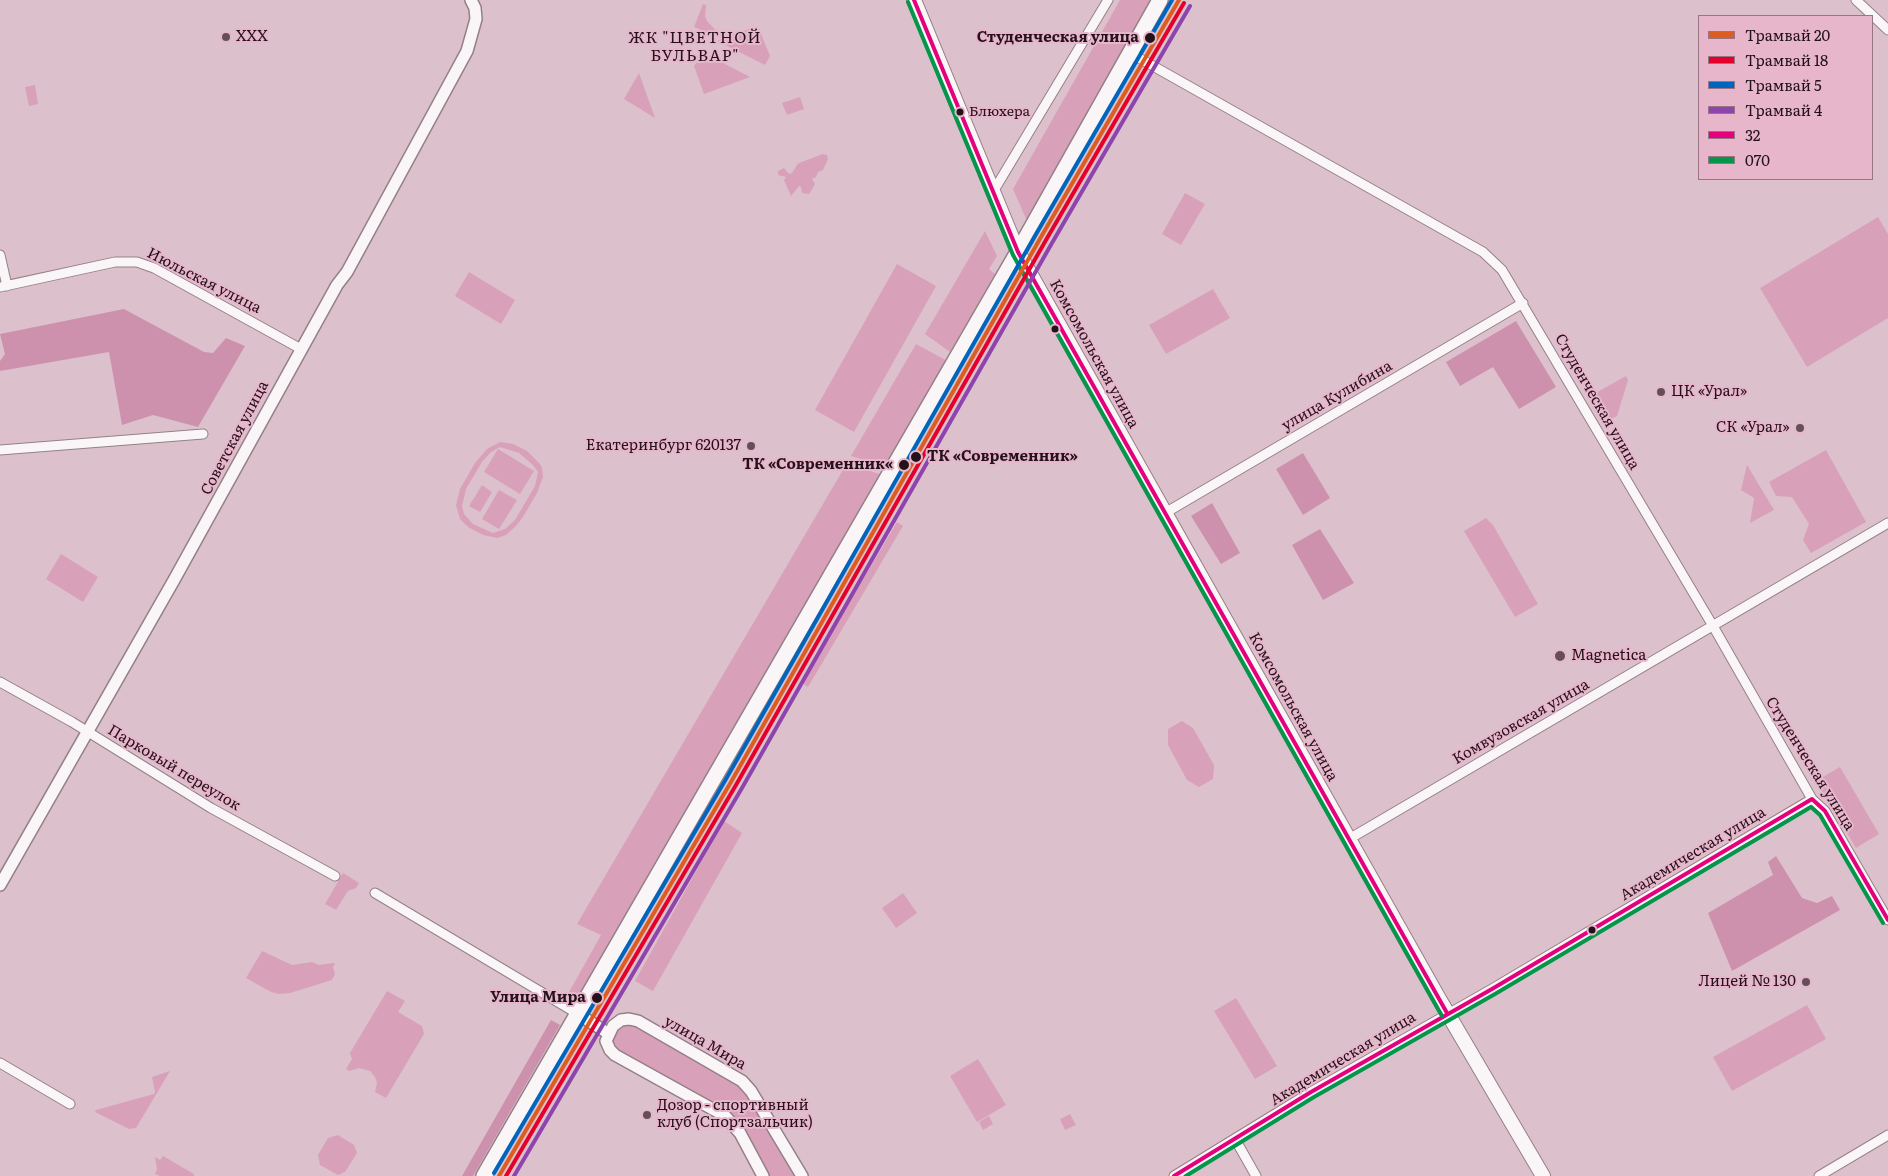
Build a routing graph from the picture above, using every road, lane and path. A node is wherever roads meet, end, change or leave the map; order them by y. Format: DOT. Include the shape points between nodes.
graph roads {
  1 [pos="471,0"];
  2 [pos="914,0"];
  3 [pos="1108,0"];
  4 [pos="1160,0"];
  5 [pos="1856,0"];
  6 [pos="1872,15"];
  7 [pos="1873,16"];
  8 [pos="1888,30"];
  9 [pos="1130,53"];
  10 [pos="993,192"];
  11 [pos="1018,252"];
  12 [pos="0,255"];
  13 [pos="3,286"];
  14 [pos="1523,303"];
  15 [pos="301,349"];
  16 [pos="203,434"];
  17 [pos="0,450"];
  18 [pos="1165,513"];
  19 [pos="1888,522"];
  20 [pos="1713,626"];
  21 [pos="0,682"];
  22 [pos="88,732"];
  23 [pos="1812,799"];
  24 [pos="1349,839"];
  25 [pos="335,876"];
  26 [pos="0,885"];
  27 [pos="375,893"];
  28 [pos="1888,920"];
  29 [pos="578,1014"];
  30 [pos="1447,1014"];
  31 [pos="608,1034"];
  32 [pos="0,1063"];
  33 [pos="70,1104"];
  34 [pos="1888,1135"];
  35 [pos="1235,1139"];
  36 [pos="484,1176"];
  37 [pos="763,1176"];
  38 [pos="802,1176"];
  39 [pos="1174,1176"];
  40 [pos="1256,1176"];
  41 [pos="1543,1176"];
  42 [pos="1819,1176"];
  1 -- 15 [label="street, Советская улица" via="476,18 467,51 347,272"];
  2 -- 10 [label="main road, Комсомольская улица"];
  3 -- 10 [label="street"];
  4 -- 9 [label="main road"];
  5 -- 6 [label="street"];
  7 -- 8 [label="street"];
  9 -- 11 [label="main road"];
  9 -- 14 [label="street, Студенческая улица" via="1483,252 1502,270"];
  10 -- 11 [label="main road, Комсомольская улица"];
  11 -- 18 [label="main road, Комсомольская улица"];
  11 -- 29 [label="main road"];
  12 -- 13 [label="street"];
  13 -- 15 [label="street, Июльская улица" via="115,262 137,262 154,268"];
  14 -- 18 [label="street, улица Кулибина"];
  14 -- 20 [label="street, Студенческая улица"];
  15 -- 22 [label="street, Советская улица"];
  16 -- 17 [label="street"];
  18 -- 24 [label="main road, Комсомольская улица"];
  19 -- 20 [label="street, Комвузовская улица"];
  20 -- 23 [label="street, Студенческая улица"];
  20 -- 24 [label="street, Комвузовская улица"];
  21 -- 22 [label="street, Парковый переулок"];
  22 -- 25 [label="street, Парковый переулок" via="211,808"];
  22 -- 26 [label="street, Советская улица"];
  23 -- 28 [label="street, Студенческая улица" via="1825,811"];
  23 -- 30 [label="street, Академическая улица"];
  24 -- 30 [label="main road, Комсомольская улица"];
  27 -- 29 [label="street"];
  29 -- 31 [label="street"];
  29 -- 36 [label="main road"];
  30 -- 35 [label="street, Академическая улица"];
  30 -- 41 [label="main road, Комсомольская улица"];
  31 -- 37 [label="street" via="606,1041 615,1055 713,1108 732,1122"];
  31 -- 38 [label="street, улица Мира" via="621,1020 638,1021 733,1074 751,1091"];
  32 -- 33 [label="street"];
  34 -- 42 [label="street"];
  35 -- 39 [label="street, Академическая улица"];
  35 -- 40 [label="street"];
}
